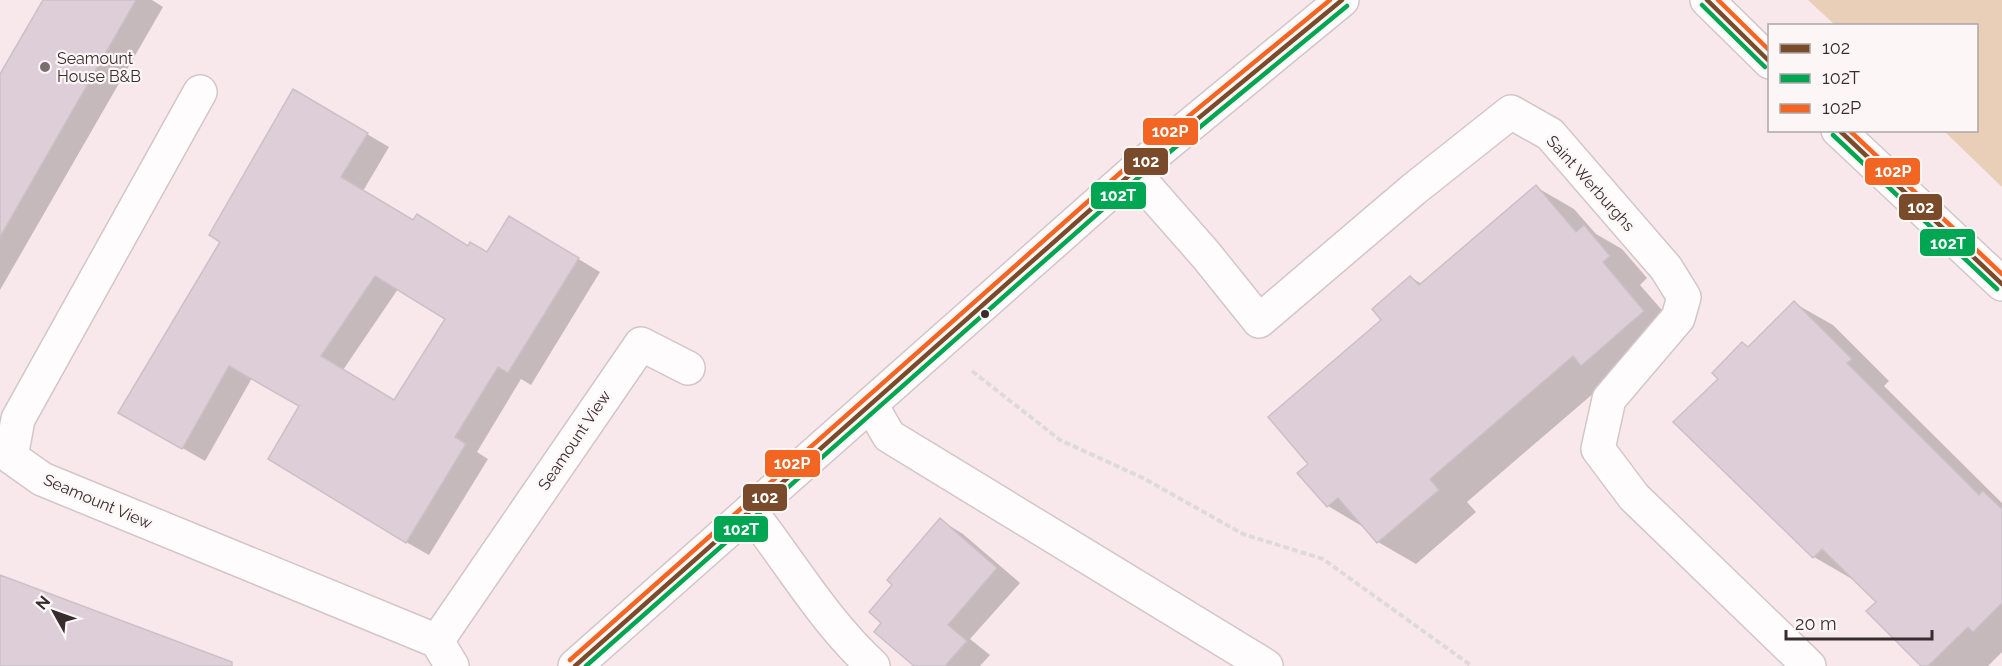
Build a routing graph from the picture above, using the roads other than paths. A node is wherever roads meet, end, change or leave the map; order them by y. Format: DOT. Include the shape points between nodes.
graph roads {
  1 [pos="1342,0"];
  2 [pos="1707,0"];
  3 [pos="1768,60"];
  4 [pos="200,92"];
  5 [pos="1840,132"];
  6 [pos="1133,172"];
  7 [pos="2002,284"];
  8 [pos="688,368"];
  9 [pos="871,405"];
  10 [pos="6,458"];
  11 [pos="750,511"];
  12 [pos="445,653"];
  13 [pos="587,662"];
  14 [pos="873,666"];
  15 [pos="1266,666"];
  16 [pos="1809,666"];
  1 -- 6 [label="street"];
  2 -- 3 [label="street"];
  4 -- 10 [label="street, Seamount View" via="18,419"];
  5 -- 7 [label="street"];
  6 -- 9 [label="street"];
  6 -- 16 [label="street, Saint Werburghs" via="1259,321 1511,112 1550,134 1666,268 1684,297 1678,318 1609,399 1598,448 1634,497"];
  8 -- 12 [label="street, Seamount View" via="641,344"];
  9 -- 11 [label="street"];
  9 -- 15 [label="street" via="889,436"];
  10 -- 12 [label="street, Seamount View" via="42,479"];
  11 -- 13 [label="street"];
  11 -- 14 [label="street" via="816,602"];
}
